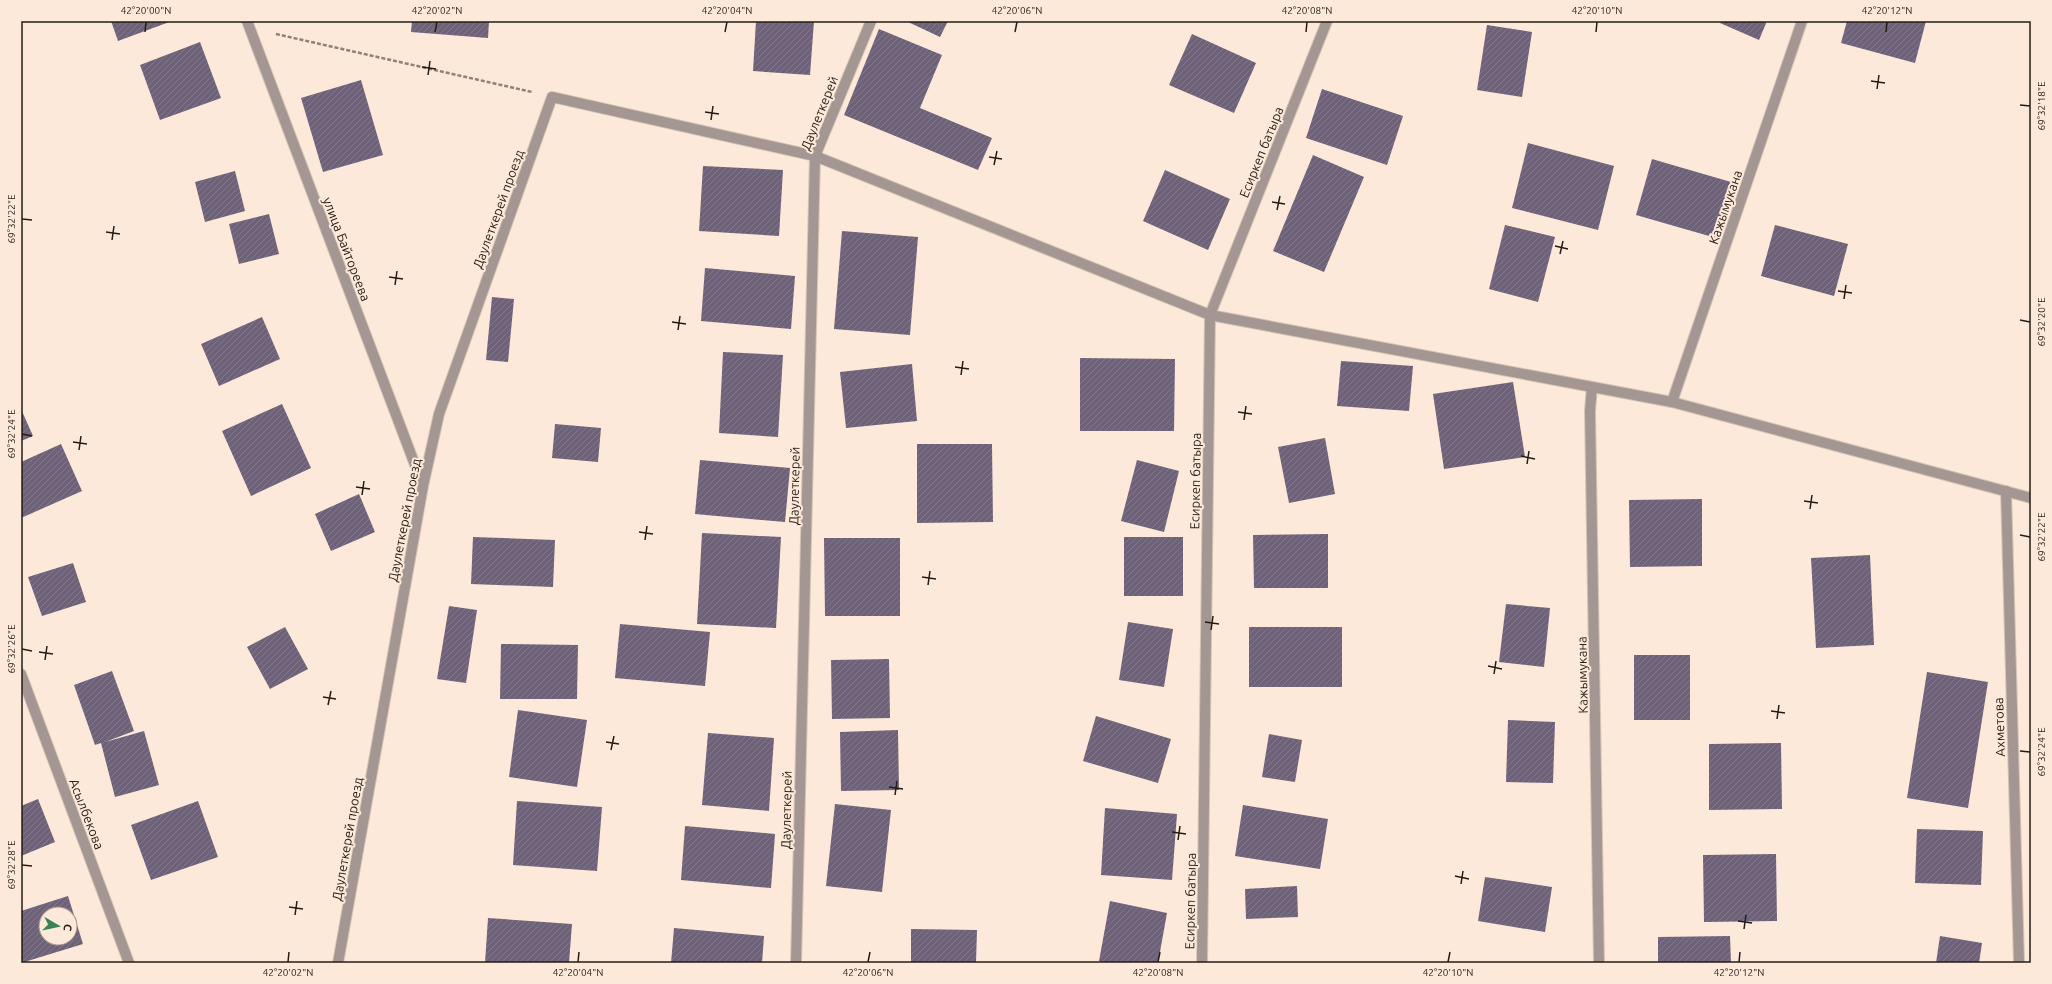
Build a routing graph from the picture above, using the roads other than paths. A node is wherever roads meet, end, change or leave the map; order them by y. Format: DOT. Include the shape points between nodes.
graph roads {
  1 [pos="871,21"];
  2 [pos="1327,21"];
  3 [pos="1802,21"];
  4 [pos="248,24"];
  5 [pos="814,156"];
  6 [pos="1210,315"];
  7 [pos="1592,387"];
  8 [pos="1672,402"];
  9 [pos="423,486"];
  10 [pos="2006,491"];
  11 [pos="2031,498"];
  12 [pos="21,674"];
  13 [pos="129,963"];
  14 [pos="338,963"];
  15 [pos="796,963"];
  16 [pos="1202,963"];
  17 [pos="1599,963"];
  18 [pos="2019,963"];
  1 -- 5 [label="street, Даулеткерей"];
  2 -- 6 [label="street, Есиркеп батыра"];
  3 -- 8 [label="street, Кажымукана"];
  4 -- 9 [label="street, улица Байтореева"];
  5 -- 6 [label="street"];
  5 -- 9 [label="street, Даулеткерей проезд" via="552,96 439,414"];
  5 -- 15 [label="street, Даулеткерей"];
  6 -- 7 [label="street"];
  6 -- 16 [label="street, Есиркеп батыра"];
  7 -- 8 [label="street"];
  7 -- 17 [label="street, Кажымукана" via="1590,411"];
  8 -- 10 [label="street"];
  9 -- 14 [label="street, Даулеткерей проезд"];
  10 -- 11 [label="street"];
  10 -- 18 [label="street, Ахметова"];
  12 -- 13 [label="street, Асылбекова"];
}
